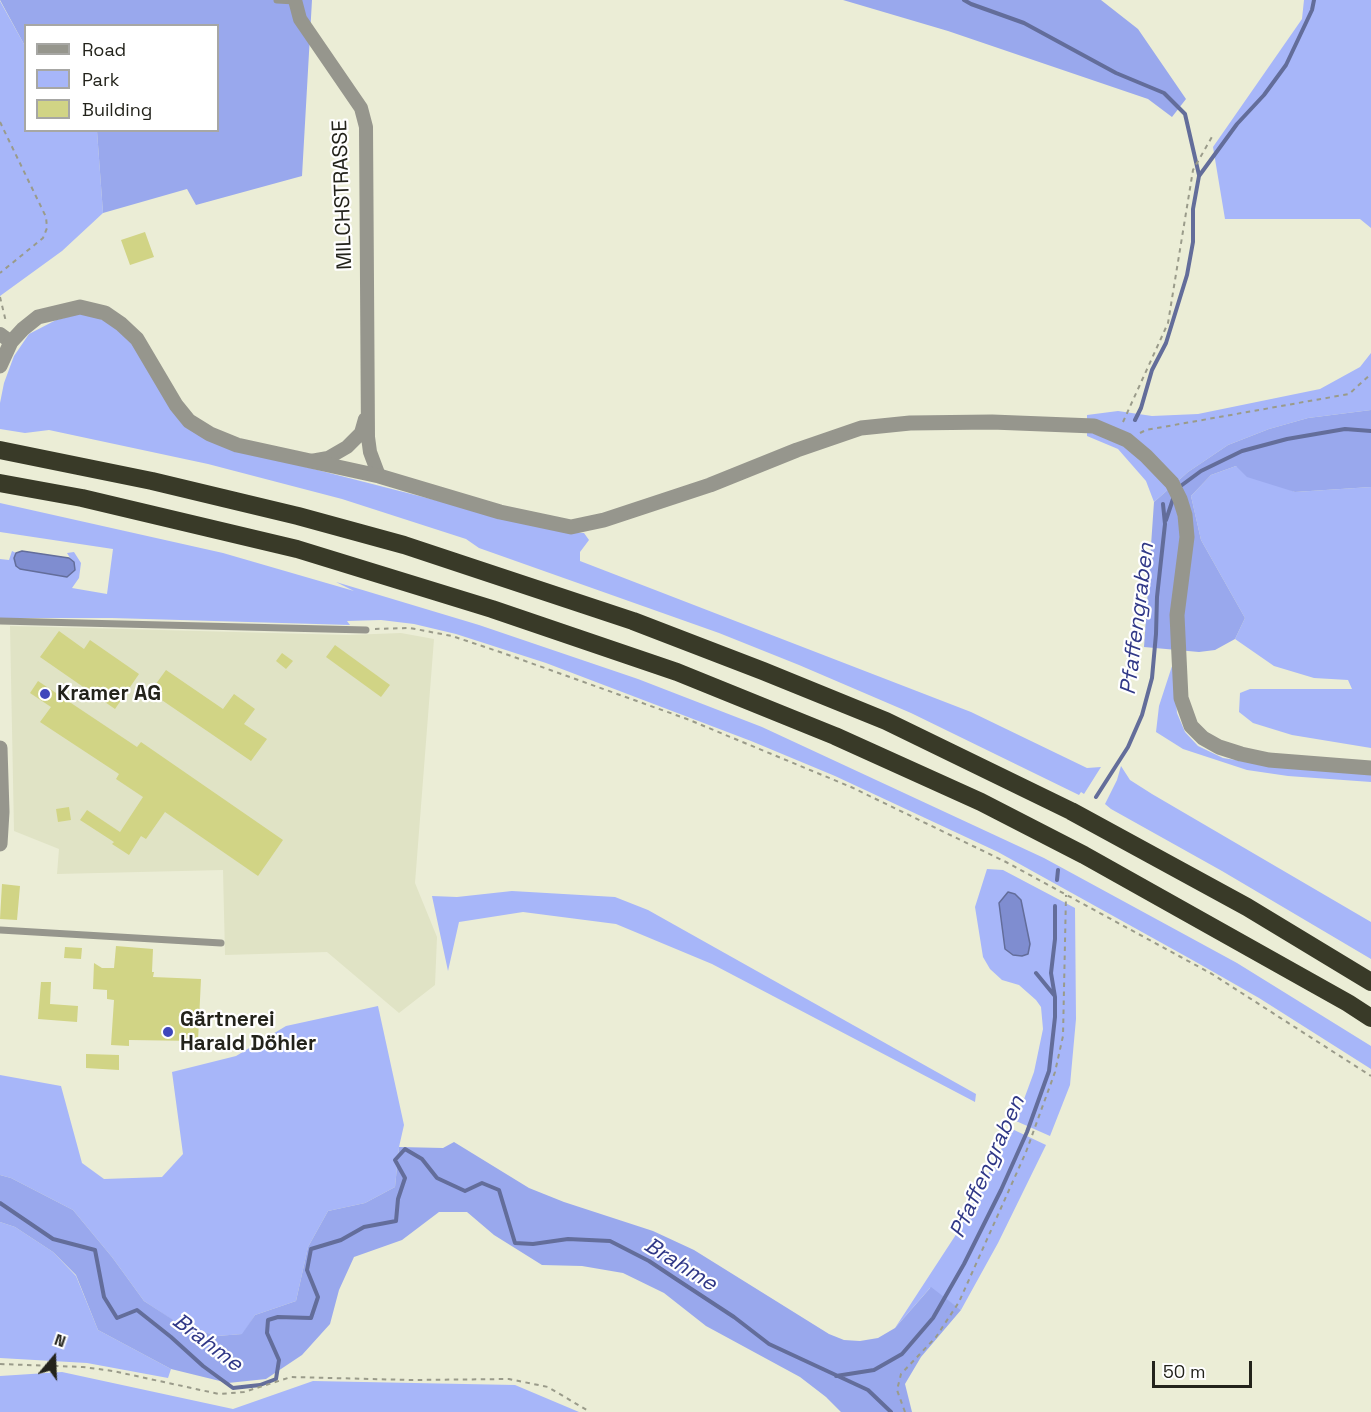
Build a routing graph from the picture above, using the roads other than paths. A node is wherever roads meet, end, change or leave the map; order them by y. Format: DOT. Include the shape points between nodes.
graph roads {
  1 [pos="277,0"];
  2 [pos="295,1"];
  3 [pos="6,338"];
  4 [pos="0,366"];
  5 [pos="368,408"];
  6 [pos="0,450"];
  7 [pos="310,461"];
  8 [pos="379,476"];
  9 [pos="8,484"];
  10 [pos="0,621"];
  11 [pos="366,630"];
  12 [pos="0,748"];
  13 [pos="1371,768"];
  14 [pos="0,844"];
  15 [pos="0,930"];
  16 [pos="221,943"];
  17 [pos="1371,982"];
  18 [pos="1371,1018"];
  1 -- 2 [label="lane"];
  2 -- 5 [label="street, MILCHSTRASSE" via="300,19 361,108 366,128"];
  3 -- 4 [label="street"];
  3 -- 7 [label="street" via="38,317 55,312 80,307 105,313 137,339 189,421 237,445"];
  5 -- 7 [label="street, MILCHSTRASSE" via="361,433 347,447 328,458"];
  5 -- 8 [label="street, MILCHSTRASSE" via="370,452"];
  6 -- 17 [label="highway" via="152,481 404,545 633,621 763,671 886,721 1099,825"];
  7 -- 8 [label="street"];
  8 -- 13 [label="street" via="500,512 571,527 710,485 861,428 910,423 1094,426 1122,438 1146,456 1172,483 1185,515 1187,537 1177,615 1181,698 1191,726 1219,747 1250,756"];
  9 -- 18 [label="highway" via="297,549 514,616 677,672 835,736 981,802 1084,855"];
  10 -- 11 [label="lane"];
  12 -- 14 [label="street"];
  15 -- 16 [label="lane"];
}
